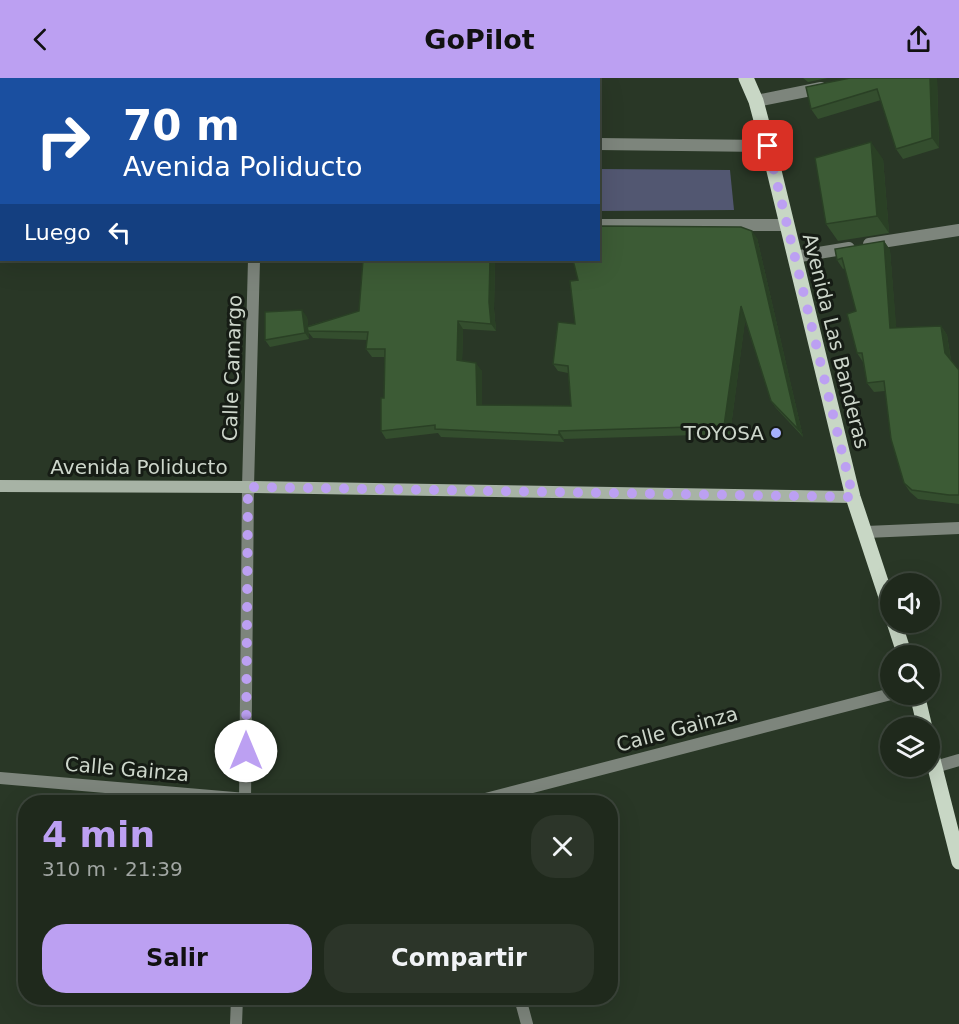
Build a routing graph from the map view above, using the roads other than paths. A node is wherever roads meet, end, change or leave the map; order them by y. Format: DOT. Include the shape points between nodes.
graph roads {
  1 [pos="746,78"];
  2 [pos="831,86"];
  3 [pos="756,101"];
  4 [pos="600,144"];
  5 [pos="768,146"];
  6 [pos="600,225"];
  7 [pos="786,225"];
  8 [pos="959,230"];
  9 [pos="794,256"];
  10 [pos="254,261"];
  11 [pos="0,486"];
  12 [pos="248,487"];
  13 [pos="853,497"];
  14 [pos="959,528"];
  15 [pos="866,532"];
  16 [pos="880,577"];
  17 [pos="880,697"];
  18 [pos="959,760"];
  19 [pos="940,765"];
  20 [pos="937,777"];
  21 [pos="0,778"];
  22 [pos="181,795"];
  23 [pos="245,795"];
  24 [pos="501,795"];
  25 [pos="959,862"];
  26 [pos="237,1005"];
  27 [pos="522,1005"];
  28 [pos="236,1024"];
  29 [pos="527,1024"];
  1 -- 3 [label="main road, Avenida Las Banderas"];
  2 -- 3 [label="street"];
  3 -- 5 [label="main road, Avenida Las Banderas"];
  4 -- 5 [label="street"];
  5 -- 7 [label="main road, Avenida Las Banderas"];
  6 -- 7 [label="street"];
  7 -- 9 [label="main road, Avenida Las Banderas"];
  8 -- 9 [label="street"];
  9 -- 13 [label="main road, Avenida Las Banderas"];
  10 -- 12 [label="street, Calle Camargo"];
  11 -- 12 [label="street, Avenida Poliducto"];
  12 -- 13 [label="street, Avenida Poliducto"];
  12 -- 23 [label="street, Calle Camargo"];
  13 -- 15 [label="main road, Avenida Las Banderas"];
  14 -- 15 [label="street"];
  15 -- 16 [label="main road, Avenida Las Banderas"];
  17 -- 24 [label="street, Calle Gainza"];
  18 -- 19 [label="street"];
  20 -- 25 [label="main road"];
  21 -- 22 [label="street, Calle Gainza"];
  26 -- 28 [label="street"];
  27 -- 29 [label="street"];
}
